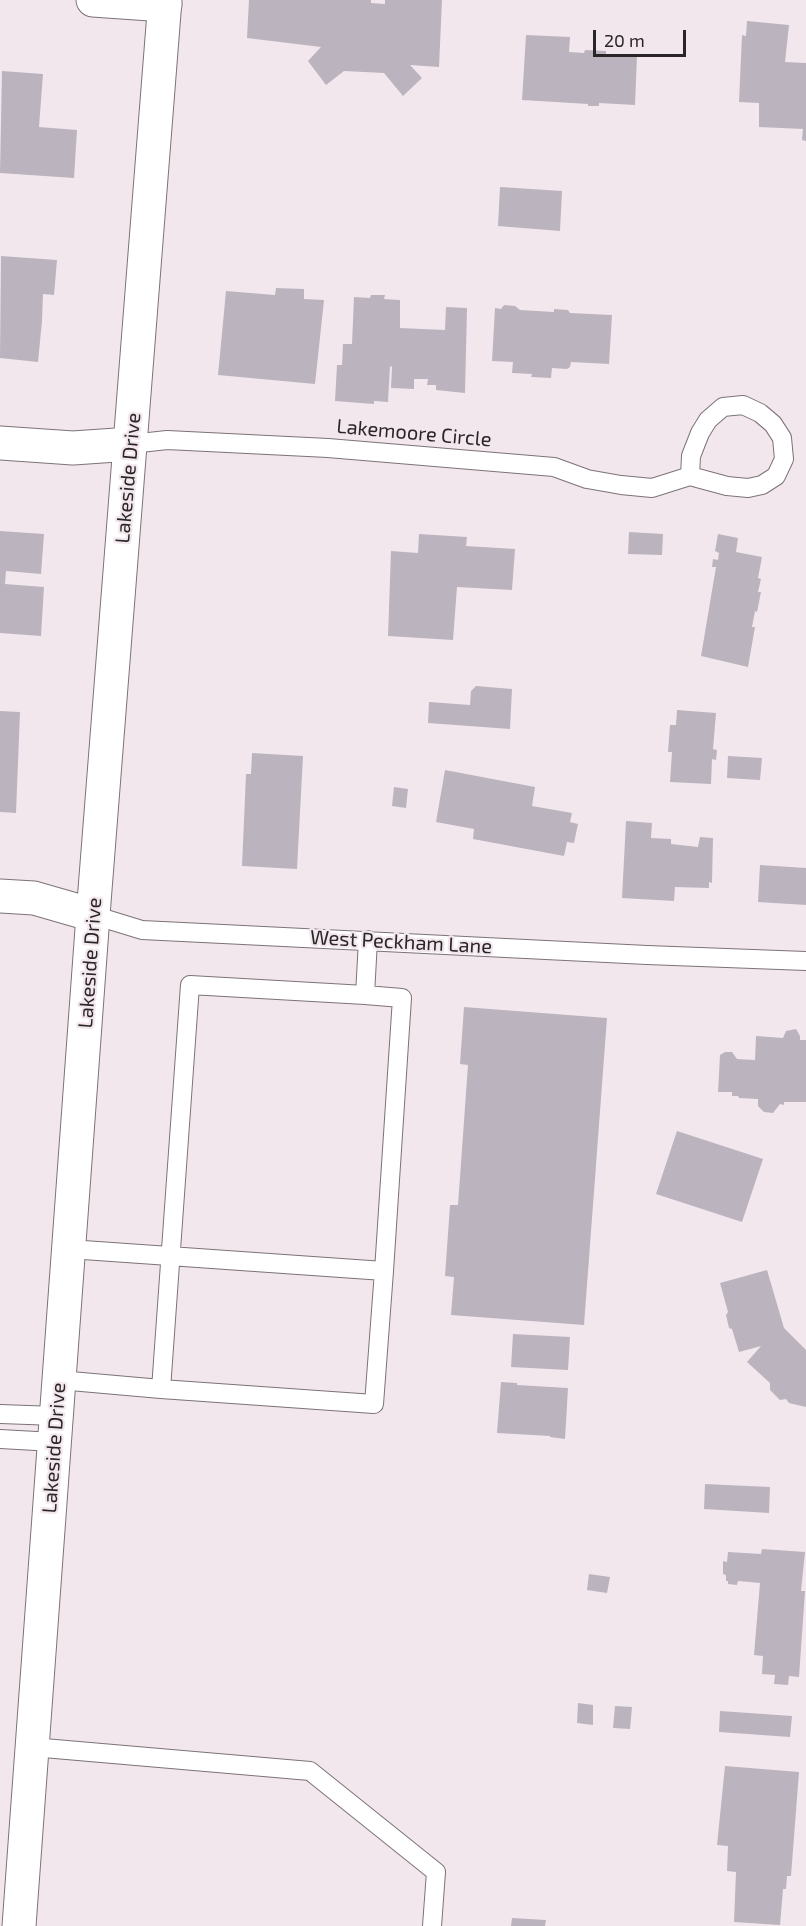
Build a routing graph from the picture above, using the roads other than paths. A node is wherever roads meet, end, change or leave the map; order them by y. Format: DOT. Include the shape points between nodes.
graph roads {
  1 [pos="93,0"];
  2 [pos="165,2"];
  3 [pos="0,443"];
  4 [pos="131,444"];
  5 [pos="690,476"];
  6 [pos="0,896"];
  7 [pos="93,915"];
  8 [pos="368,940"];
  9 [pos="806,961"];
  10 [pos="365,995"];
  11 [pos="69,1249"];
  12 [pos="170,1256"];
  13 [pos="384,1271"];
  14 [pos="59,1380"];
  15 [pos="161,1389"];
  16 [pos="0,1414"];
  17 [pos="55,1429"];
  18 [pos="0,1439"];
  19 [pos="32,1747"];
  20 [pos="19,1926"];
  21 [pos="432,1926"];
  1 -- 2 [label="main road"];
  2 -- 4 [label="main road, Lakeside Drive"];
  3 -- 4 [label="main road" via="73,448"];
  4 -- 5 [label="lane, Lakemoore Circle" via="167,440 317,447 554,467 587,479 652,488"];
  4 -- 7 [label="main road, Lakeside Drive"];
  5 -- 5 [label="lane" via="727,486 762,485 776,476 784,459 782,438 760,413 743,405 723,407 700,433"];
  6 -- 7 [label="main road, West Peckham Lane" via="34,898"];
  7 -- 8 [label="lane, West Peckham Lane" via="142,930"];
  7 -- 11 [label="main road, Lakeside Drive"];
  8 -- 9 [label="lane, West Peckham Lane"];
  8 -- 10 [label="lane"];
  10 -- 12 [label="lane" via="190,985"];
  10 -- 13 [label="lane" via="402,998"];
  11 -- 12 [label="lane"];
  11 -- 14 [label="main road, Lakeside Drive"];
  12 -- 13 [label="lane"];
  12 -- 15 [label="lane"];
  13 -- 15 [label="lane" via="374,1404"];
  14 -- 15 [label="lane"];
  14 -- 17 [label="main road, Lakeside Drive"];
  16 -- 17 [label="lane"];
  17 -- 18 [label="lane"];
  17 -- 19 [label="main road, Lakeside Drive"];
  19 -- 20 [label="main road, Lakeside Drive"];
  19 -- 21 [label="lane" via="310,1772 436,1872"];
}
